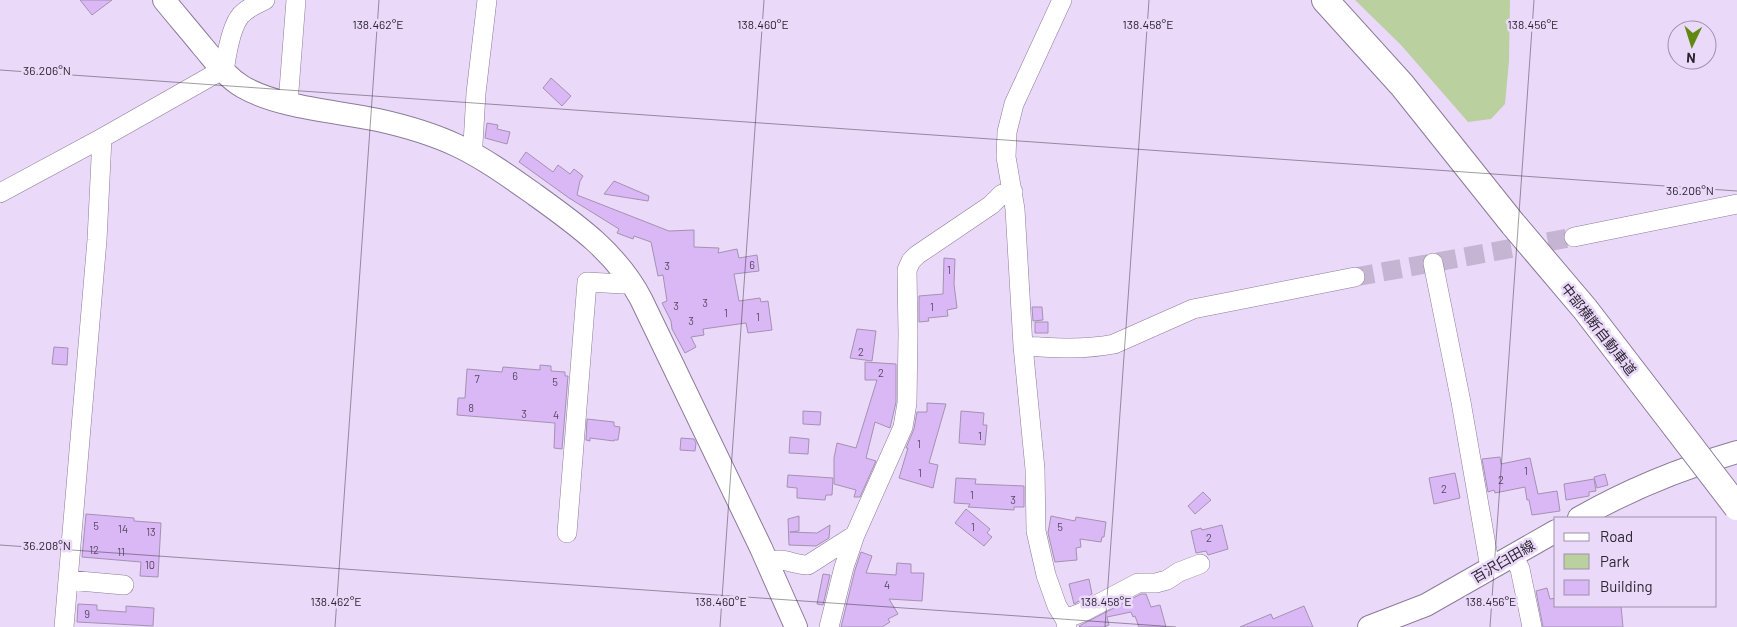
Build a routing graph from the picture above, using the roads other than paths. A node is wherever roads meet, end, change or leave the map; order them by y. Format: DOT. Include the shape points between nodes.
graph roads {
  1 [pos="164,0"];
  2 [pos="265,0"];
  3 [pos="296,0"];
  4 [pos="487,0"];
  5 [pos="1062,0"];
  6 [pos="1309,0"];
  7 [pos="1325,0"];
  8 [pos="222,70"];
  9 [pos="288,103"];
  10 [pos="102,138"];
  11 [pos="470,152"];
  12 [pos="1458,153"];
  13 [pos="1013,192"];
  14 [pos="0,193"];
  15 [pos="1737,204"];
  16 [pos="1574,237"];
  17 [pos="1433,263"];
  18 [pos="1355,277"];
  19 [pos="631,282"];
  20 [pos="1023,346"];
  21 [pos="1737,452"];
  22 [pos="1737,507"];
  23 [pos="1581,517"];
  24 [pos="1554,532"];
  25 [pos="568,533"];
  26 [pos="855,534"];
  27 [pos="1513,555"];
  28 [pos="768,562"];
  29 [pos="1200,564"];
  30 [pos="1490,568"];
  31 [pos="68,580"];
  32 [pos="124,585"];
  33 [pos="1066,623"];
  34 [pos="64,627"];
  35 [pos="796,627"];
  36 [pos="829,627"];
  37 [pos="1369,627"];
  38 [pos="1532,627"];
  1 -- 8 [label="main road"];
  2 -- 8 [label="street" via="240,16"];
  3 -- 9 [label="street"];
  4 -- 11 [label="street"];
  5 -- 13 [label="street" via="1014,104 1007,132 1006,157"];
  6 -- 12 [label="highway, 中部横断自動車道"];
  7 -- 12 [label="highway, 中部横断自動車道"];
  8 -- 9 [label="main road" via="259,95"];
  8 -- 10 [label="street"];
  9 -- 11 [label="main road" via="400,126 437,137"];
  10 -- 14 [label="street"];
  10 -- 31 [label="street" via="96,249"];
  11 -- 19 [label="main road" via="581,228 606,250"];
  12 -- 22 [label="highway, 中部横断自動車道, bridge" via="1585,309"];
  13 -- 20 [label="street"];
  13 -- 26 [label="street" via="1002,194 917,254 906,270 905,417"];
  15 -- 16 [label="street"];
  17 -- 30 [label="street"];
  18 -- 20 [label="street" via="1193,309 1114,344 1072,349"];
  19 -- 25 [label="street" via="587,282"];
  19 -- 28 [label="main road"];
  20 -- 33 [label="street" via="1036,469 1036,530 1046,575"];
  21 -- 23 [label="main road" via="1634,490"];
  24 -- 27 [label="main road, 百沢臼田線"];
  26 -- 28 [label="street" via="808,565 782,559"];
  26 -- 36 [label="street"];
  27 -- 30 [label="main road, 百沢臼田線"];
  27 -- 38 [label="street" via="1520,569"];
  28 -- 35 [label="main road"];
  29 -- 33 [label="street" via="1167,580 1138,583"];
  30 -- 37 [label="main road, 百沢臼田線" via="1426,605"];
  31 -- 32 [label="street"];
  31 -- 34 [label="street"];
}
